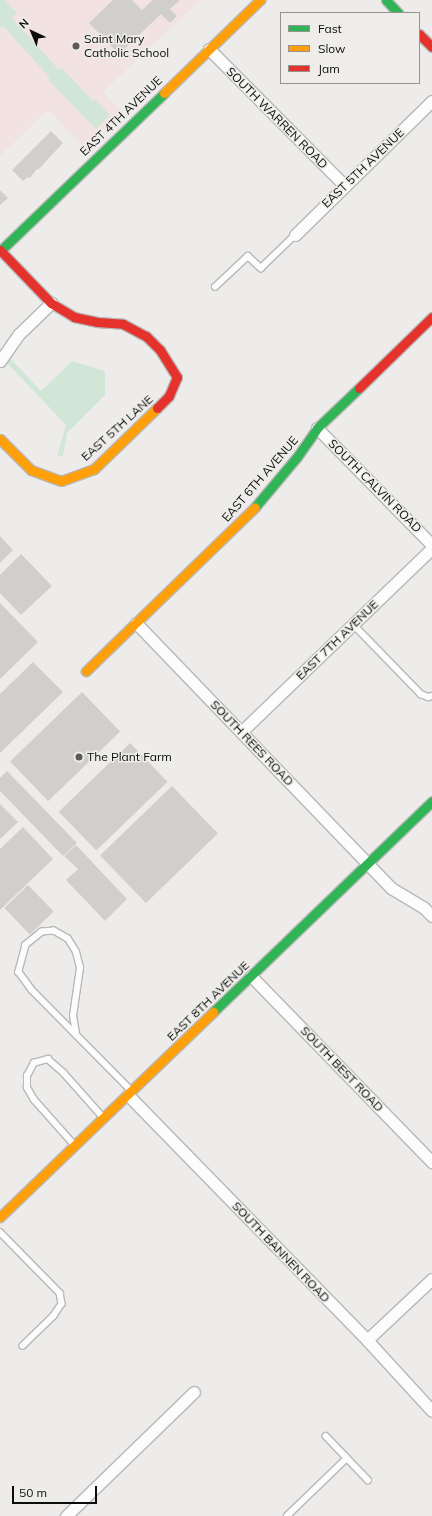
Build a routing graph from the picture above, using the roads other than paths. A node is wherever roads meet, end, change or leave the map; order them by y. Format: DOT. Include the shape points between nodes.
graph roads {
  1 [pos="260,0"];
  2 [pos="386,0"];
  3 [pos="397,12"];
  4 [pos="420,35"];
  5 [pos="432,47"];
  6 [pos="209,49"];
  7 [pos="432,101"];
  8 [pos="345,186"];
  9 [pos="295,236"];
  10 [pos="0,250"];
  11 [pos="215,287"];
  12 [pos="51,303"];
  13 [pos="432,317"];
  14 [pos="0,361"];
  15 [pos="317,428"];
  16 [pos="0,439"];
  17 [pos="432,545"];
  18 [pos="432,548"];
  19 [pos="136,623"];
  20 [pos="353,624"];
  21 [pos="86,671"];
  22 [pos="432,696"];
  23 [pos="241,732"];
  24 [pos="432,801"];
  25 [pos="367,863"];
  26 [pos="432,916"];
  27 [pos="251,976"];
  28 [pos="76,1033"];
  29 [pos="130,1093"];
  30 [pos="104,1118"];
  31 [pos="75,1146"];
  32 [pos="432,1162"];
  33 [pos="0,1217"];
  34 [pos="0,1232"];
  35 [pos="432,1279"];
  36 [pos="367,1340"];
  37 [pos="23,1346"];
  38 [pos="194,1392"];
  39 [pos="432,1411"];
  40 [pos="326,1436"];
  41 [pos="347,1458"];
  42 [pos="368,1480"];
  43 [pos="66,1516"];
  44 [pos="287,1516"];
  1 -- 6 [label="street, EAST 4TH AVENUE"];
  2 -- 3 [label="street"];
  4 -- 5 [label="street"];
  6 -- 8 [label="street, SOUTH WARREN ROAD"];
  6 -- 10 [label="street, EAST 4TH AVENUE"];
  7 -- 8 [label="street, EAST 5TH AVENUE"];
  8 -- 9 [label="street, EAST 5TH AVENUE"];
  9 -- 11 [label="lane" via="260,268 248,256"];
  10 -- 12 [label="street"];
  12 -- 14 [label="street" via="19,334"];
  12 -- 16 [label="street, EAST 5TH LANE" via="74,317 123,324 146,336 160,350 177,378 169,396 94,469 61,481 31,470"];
  13 -- 15 [label="street, EAST 6TH AVENUE"];
  15 -- 17 [label="street, SOUTH CALVIN ROAD"];
  15 -- 19 [label="street, EAST 6TH AVENUE" via="297,457 249,514"];
  18 -- 20 [label="street, EAST 7TH AVENUE"];
  19 -- 21 [label="street, EAST 6TH AVENUE"];
  19 -- 23 [label="street, SOUTH REES ROAD"];
  20 -- 22 [label="lane" via="421,694"];
  20 -- 23 [label="street, EAST 7TH AVENUE"];
  23 -- 25 [label="street, SOUTH REES ROAD"];
  24 -- 25 [label="street, EAST 8TH AVENUE"];
  25 -- 26 [label="street, SOUTH REES ROAD" via="391,888 423,906"];
  25 -- 27 [label="street, EAST 8TH AVENUE"];
  27 -- 29 [label="street, EAST 8TH AVENUE"];
  27 -- 32 [label="street, SOUTH BEST ROAD"];
  28 -- 28 [label="lane" via="32,990 19,972 26,945 42,932 54,931 68,939 76,952 80,968 73,1016"];
  28 -- 29 [label="lane"];
  29 -- 30 [label="street, EAST 8TH AVENUE"];
  29 -- 36 [label="street, SOUTH BANNEN ROAD"];
  30 -- 31 [label="street, EAST 8TH AVENUE"];
  30 -- 31 [label="lane" via="48,1059 34,1063 27,1076 27,1088 34,1100"];
  31 -- 33 [label="street, EAST 8TH AVENUE"];
  34 -- 37 [label="lane" via="60,1293 62,1304 54,1316"];
  35 -- 36 [label="street"];
  36 -- 39 [label="street, SOUTH BANNEN ROAD"];
  38 -- 43 [label="street"];
  40 -- 41 [label="lane"];
  41 -- 42 [label="lane"];
  41 -- 44 [label="lane"];
}
